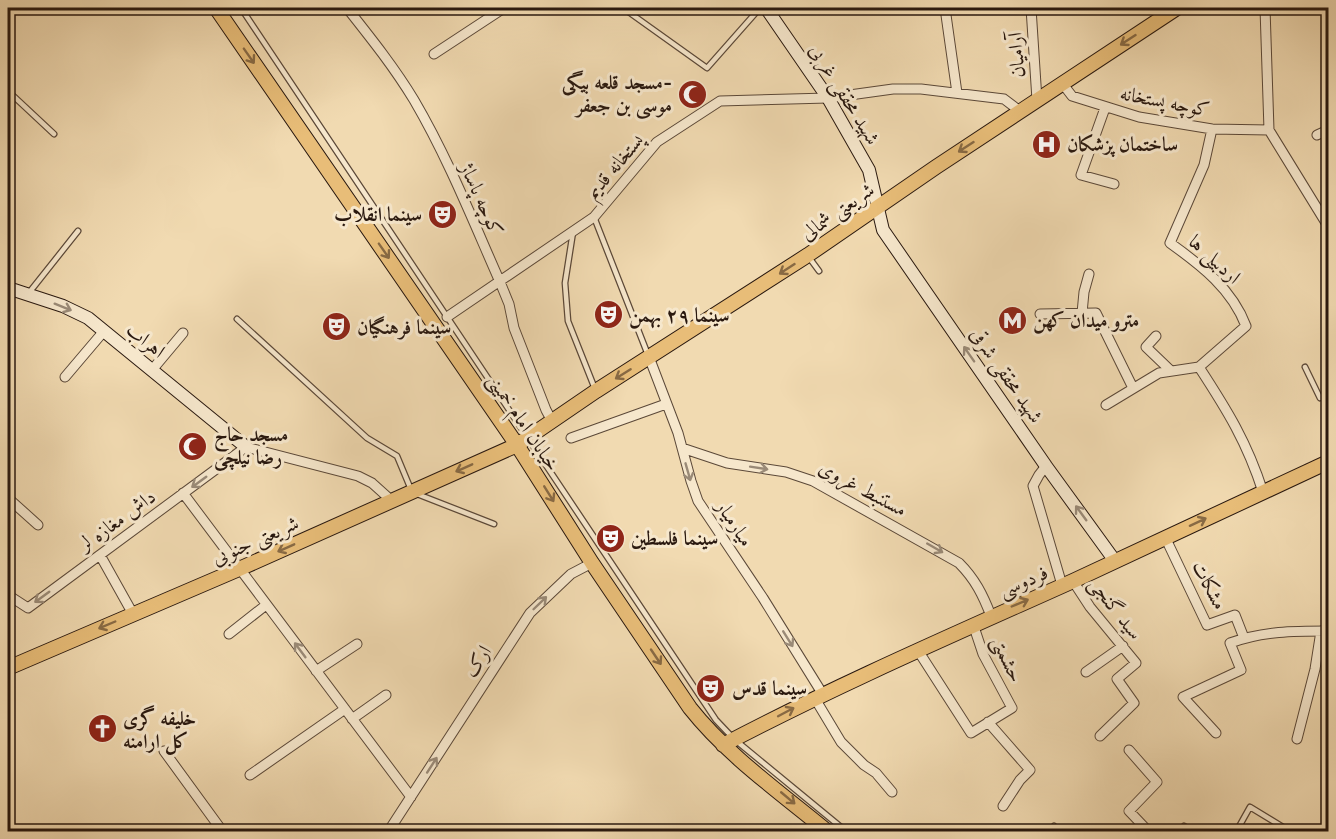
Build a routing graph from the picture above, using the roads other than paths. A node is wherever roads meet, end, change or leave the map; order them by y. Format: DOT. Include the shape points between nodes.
graph roads {
  1 [pos="216,8"];
  2 [pos="241,8"];
  3 [pos="347,8"];
  4 [pos="504,8"];
  5 [pos="623,8"];
  6 [pos="760,8"];
  7 [pos="766,8"];
  8 [pos="945,8"];
  9 [pos="1031,8"];
  10 [pos="1177,8"];
  11 [pos="1265,8"];
  12 [pos="434,54"];
  13 [pos="1062,83"];
  14 [pos="8,91"];
  15 [pos="957,93"];
  16 [pos="828,98"];
  17 [pos="1037,100"];
  18 [pos="1105,108"];
  19 [pos="1021,112"];
  20 [pos="1212,129"];
  21 [pos="1269,130"];
  22 [pos="1329,130"];
  23 [pos="54,134"];
  24 [pos="1317,135"];
  25 [pos="1114,184"];
  26 [pos="877,207"];
  27 [pos="594,217"];
  28 [pos="1329,226"];
  29 [pos="78,231"];
  30 [pos="573,231"];
  31 [pos="808,255"];
  32 [pos="819,271"];
  33 [pos="1089,274"];
  34 [pos="500,282"];
  35 [pos="8,288"];
  36 [pos="28,294"];
  37 [pos="1082,313"];
  38 [pos="1040,314"];
  39 [pos="447,317"];
  40 [pos="237,319"];
  41 [pos="104,331"];
  42 [pos="183,333"];
  43 [pos="1156,336"];
  44 [pos="649,357"];
  45 [pos="1198,367"];
  46 [pos="1305,367"];
  47 [pos="152,370"];
  48 [pos="1170,370"];
  49 [pos="65,377"];
  50 [pos="1133,388"];
  51 [pos="596,391"];
  52 [pos="1329,393"];
  53 [pos="666,404"];
  54 [pos="1106,405"];
  55 [pos="552,421"];
  56 [pos="571,438"];
  57 [pos="523,441"];
  58 [pos="246,447"];
  59 [pos="682,448"];
  60 [pos="1329,462"];
  61 [pos="1046,466"];
  62 [pos="412,492"];
  63 [pos="1263,492"];
  64 [pos="183,494"];
  65 [pos="8,498"];
  66 [pos="392,501"];
  67 [pos="494,524"];
  68 [pos="38,525"];
  69 [pos="1165,537"];
  70 [pos="100,555"];
  71 [pos="1115,561"];
  72 [pos="592,563"];
  73 [pos="239,569"];
  74 [pos="1067,583"];
  75 [pos="8,595"];
  76 [pos="266,604"];
  77 [pos="133,614"];
  78 [pos="991,616"];
  79 [pos="973,624"];
  80 [pos="1325,631"];
  81 [pos="229,634"];
  82 [pos="1244,638"];
  83 [pos="357,644"];
  84 [pos="1123,646"];
  85 [pos="917,649"];
  86 [pos="8,668"];
  87 [pos="316,671"];
  88 [pos="1086,672"];
  89 [pos="818,695"];
  90 [pos="386,696"];
  91 [pos="345,709"];
  92 [pos="352,719"];
  93 [pos="988,722"];
  94 [pos="1216,733"];
  95 [pos="1100,736"];
  96 [pos="1297,738"];
  97 [pos="729,742"];
  98 [pos="1129,750"];
  99 [pos="164,751"];
  100 [pos="250,775"];
  101 [pos="892,792"];
  102 [pos="411,797"];
  103 [pos="1003,806"];
  104 [pos="1054,826"];
  105 [pos="1184,826"];
  106 [pos="223,831"];
  107 [pos="388,831"];
  108 [pos="828,831"];
  109 [pos="847,831"];
  110 [pos="1060,831"];
  111 [pos="1149,831"];
  112 [pos="1193,831"];
  113 [pos="1236,831"];
  114 [pos="1291,831"];
  1 -- 57 [label="main road, خیابان امام خمینی, one-way"];
  2 -- 39 [label="lane"];
  3 -- 34 [label="street, کوچه پاساژ" via="414,100"];
  4 -- 12 [label="street"];
  5 -- 6 [label="lane" via="707,68"];
  7 -- 16 [label="street, شهید محققی غربی"];
  8 -- 15 [label="street"];
  9 -- 17 [label="street, آرامیان"];
  10 -- 13 [label="main road, شریعتی شمالی, one-way"];
  11 -- 21 [label="street"];
  13 -- 17 [label="main road, شریعتی شمالی"];
  13 -- 18 [label="street, کوچه پستخانه" via="1072,96"];
  14 -- 23 [label="lane"];
  15 -- 16 [label="street, پستخانه قدیم" via="893,89"];
  15 -- 19 [label="street, پستخانه قدیم" via="1004,99"];
  16 -- 26 [label="street, شهید محققی غربی" via="869,170"];
  16 -- 27 [label="street, پستخانه قدیم" via="720,101 657,142"];
  17 -- 19 [label="main road, شریعتی شمالی"];
  18 -- 20 [label="street, کوچه پستخانه"];
  18 -- 25 [label="street" via="1081,175"];
  19 -- 26 [label="main road, شریعتی شمالی, one-way"];
  20 -- 21 [label="street, کوچه پستخانه"];
  20 -- 45 [label="street, اردبیلی ها" via="1204,165 1170,243 1223,287 1246,326"];
  21 -- 28 [label="street"];
  22 -- 24 [label="street"];
  26 -- 31 [label="main road, شریعتی شمالی"];
  61 -- 26 [label="street, شهید محققی شرقی, one-way" via="883,230"];
  27 -- 30 [label="street, پستخانه قدیم"];
  27 -- 44 [label="lane"];
  29 -- 36 [label="lane"];
  30 -- 34 [label="street, پستخانه قدیم"];
  30 -- 51 [label="lane" via="565,283 568,321"];
  31 -- 32 [label="lane"];
  31 -- 44 [label="main road, شریعتی شمالی, one-way"];
  33 -- 37 [label="street"];
  34 -- 39 [label="street, پستخانه قدیم"];
  34 -- 55 [label="street, کوچه پاساژ"];
  35 -- 36 [label="street, اهراب"];
  36 -- 41 [label="street, اهراب, one-way" via="88,318"];
  37 -- 38 [label="street"];
  37 -- 50 [label="street" via="1096,313"];
  39 -- 57 [label="lane"];
  40 -- 62 [label="lane" via="367,438 397,456"];
  41 -- 47 [label="street, اهراب"];
  41 -- 49 [label="street"];
  42 -- 47 [label="street"];
  43 -- 48 [label="street" via="1146,347"];
  44 -- 51 [label="main road, شریعتی شمالی, one-way"];
  44 -- 53 [label="street, میارمیار"];
  45 -- 48 [label="street"];
  45 -- 63 [label="street" via="1241,435"];
  46 -- 52 [label="lane" via="1320,398"];
  47 -- 58 [label="street, اهراب"];
  48 -- 50 [label="street"];
  50 -- 54 [label="street"];
  51 -- 55 [label="main road, شریعتی شمالی"];
  53 -- 56 [label="street"];
  53 -- 59 [label="street, میارمیار"];
  55 -- 57 [label="main road, شریعتی شمالی"];
  57 -- 62 [label="main road, شریعتی جنوبی, one-way"];
  57 -- 72 [label="main road, خیابان امام خمینی, one-way"];
  57 -- 97 [label="lane"];
  58 -- 64 [label="street, داش مغازه لر, one-way"];
  58 -- 66 [label="street" via="358,476"];
  59 -- 78 [label="street, مستنبط غروی, one-way" via="727,463 800,476 831,490 959,563 982,592"];
  59 -- 89 [label="street, میارمیار, one-way" via="699,501 763,598"];
  60 -- 63 [label="main road, فردوسی"];
  71 -- 61 [label="street, شهید محققی شرقی, one-way"];
  61 -- 74 [label="street, سید گنجی" via="1033,486"];
  62 -- 66 [label="main road, شریعتی جنوبی"];
  62 -- 67 [label="lane"];
  69 -- 63 [label="main road, فردوسی, one-way"];
  64 -- 70 [label="street, داش مغازه لر"];
  64 -- 73 [label="street"];
  65 -- 68 [label="street"];
  66 -- 73 [label="main road, شریعتی جنوبی, one-way"];
  69 -- 71 [label="main road, فردوسی"];
  69 -- 82 [label="street, مشکات" via="1207,625 1235,615"];
  70 -- 75 [label="street, داش مغازه لر, one-way" via="28,608"];
  70 -- 77 [label="street"];
  71 -- 74 [label="main road, فردوسی"];
  72 -- 97 [label="main road, خیابان امام خمینی, one-way" via="706,729"];
  102 -- 72 [label="street, ارک, one-way" via="530,613 571,574"];
  73 -- 76 [label="street"];
  73 -- 77 [label="main road, شریعتی جنوبی"];
  78 -- 74 [label="main road, فردوسی, one-way"];
  74 -- 84 [label="street, سید گنجی"];
  76 -- 81 [label="street"];
  87 -- 76 [label="street, one-way"];
  77 -- 86 [label="main road, شریعتی جنوبی, one-way"];
  78 -- 79 [label="main road, فردوسی"];
  79 -- 85 [label="main road, فردوسی"];
  79 -- 93 [label="street, حشمتی" via="983,654 1012,708"];
  80 -- 82 [label="street"];
  80 -- 96 [label="street"];
  82 -- 94 [label="street" via="1230,643 1241,670 1183,697"];
  83 -- 87 [label="street"];
  84 -- 88 [label="street"];
  84 -- 95 [label="street, سید گنجی" via="1136,663 1117,679 1134,703"];
  85 -- 89 [label="main road, فردوسی"];
  85 -- 93 [label="street" via="971,733"];
  87 -- 91 [label="street"];
  97 -- 89 [label="main road, فردوسی, one-way"];
  89 -- 101 [label="street, میارمیار" via="840,742"];
  90 -- 92 [label="street"];
  91 -- 92 [label="street"];
  91 -- 100 [label="street"];
  92 -- 102 [label="street"];
  93 -- 103 [label="street" via="1030,770"];
  97 -- 108 [label="main road, خیابان امام خمینی, one-way"];
  97 -- 109 [label="lane"];
  98 -- 111 [label="street" via="1157,782 1129,812"];
  99 -- 106 [label="street"];
  102 -- 107 [label="street, ارک"];
  104 -- 110 [label="lane"];
  105 -- 112 [label="lane"];
  113 -- 114 [label="lane" via="1250,807"];
}
